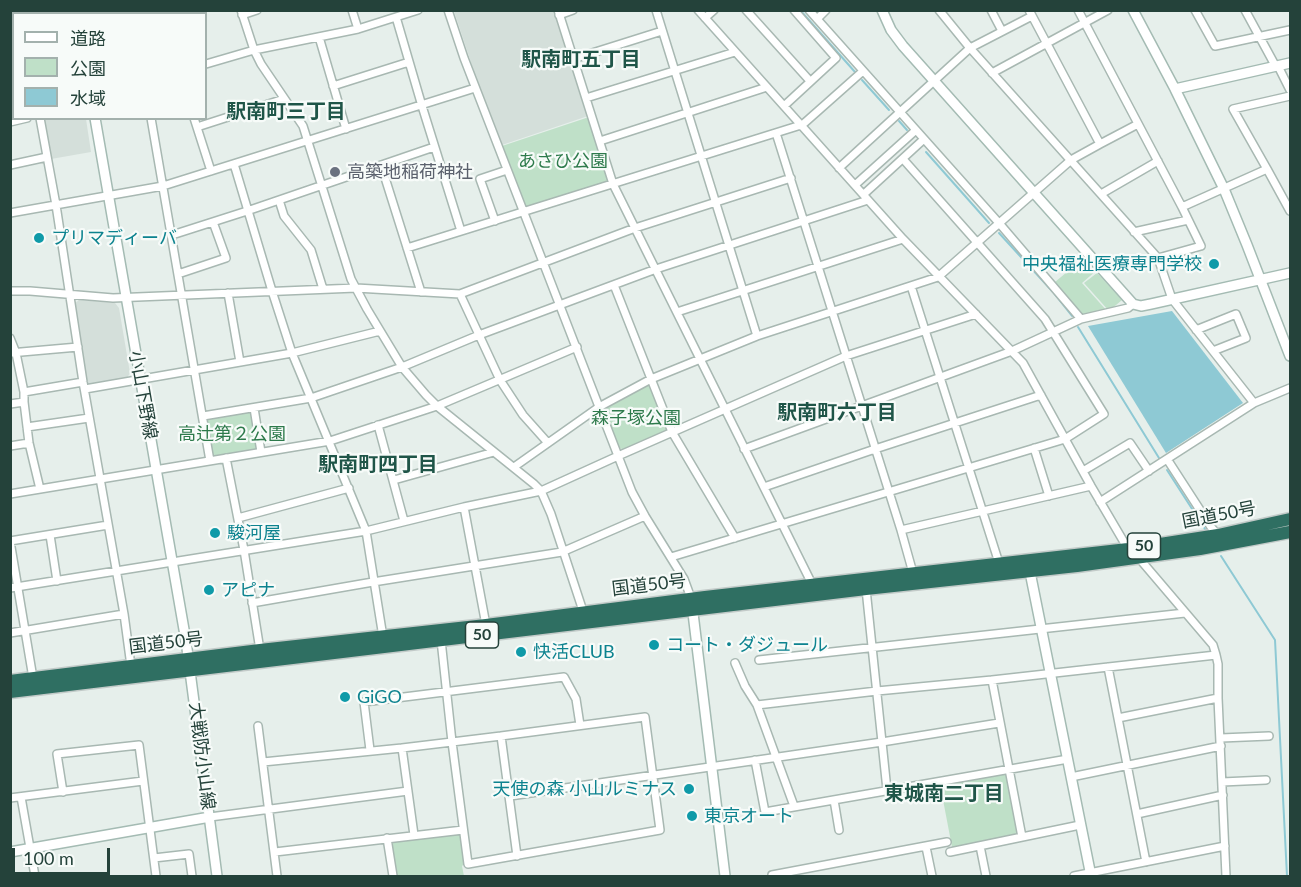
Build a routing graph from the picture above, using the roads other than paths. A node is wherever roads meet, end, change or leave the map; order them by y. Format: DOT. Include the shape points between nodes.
graph roads {
  1 [pos="257,10"];
  2 [pos="352,10"];
  3 [pos="418,10"];
  4 [pos="448,10"];
  5 [pos="573,10"];
  6 [pos="656,10"];
  7 [pos="698,10"];
  8 [pos="714,10"];
  9 [pos="746,10"];
  10 [pos="794,10"];
  11 [pos="809,10"];
  12 [pos="826,10"];
  13 [pos="882,10"];
  14 [pos="939,10"];
  15 [pos="991,10"];
  16 [pos="1078,10"];
  17 [pos="1108,10"];
  18 [pos="1133,10"];
  19 [pos="1196,10"];
  20 [pos="1245,10"];
  21 [pos="241,13"];
  22 [pos="559,13"];
  23 [pos="1031,13"];
  24 [pos="396,17"];
  25 [pos="705,18"];
  26 [pos="817,19"];
  27 [pos="1084,23"];
  28 [pos="358,29"];
  29 [pos="1290,30"];
  30 [pos="662,31"];
  31 [pos="1002,31"];
  32 [pos="1259,36"];
  33 [pos="319,37"];
  34 [pos="1046,43"];
  35 [pos="970,48"];
  36 [pos="254,50"];
  37 [pos="735,52"];
  38 [pos="573,59"];
  39 [pos="409,62"];
  40 [pos="207,63"];
  41 [pos="1290,63"];
  42 [pos="1277,66"];
  43 [pos="675,70"];
  44 [pos="862,71"];
  45 [pos="992,73"];
  46 [pos="810,81"];
  47 [pos="934,81"];
  48 [pos="333,86"];
  49 [pos="767,87"];
  50 [pos="476,88"];
  51 [pos="1175,89"];
  52 [pos="1290,90"];
  53 [pos="1290,96"];
  54 [pos="586,98"];
  55 [pos="284,99"];
  56 [pos="422,106"];
  57 [pos="784,106"];
  58 [pos="900,112"];
  59 [pos="688,113"];
  60 [pos="40,120"];
  61 [pos="95,120"];
  62 [pos="151,120"];
  63 [pos="195,120"];
  64 [pos="1138,124"];
  65 [pos="801,125"];
  66 [pos="197,127"];
  67 [pos="346,129"];
  68 [pos="916,130"];
  69 [pos="776,133"];
  70 [pos="924,139"];
  71 [pos="308,141"];
  72 [pos="600,141"];
  73 [pos="1100,144"];
  74 [pos="434,147"];
  75 [pos="701,156"];
  76 [pos="46,157"];
  77 [pos="903,159"];
  78 [pos="1071,160"];
  79 [pos="1158,161"];
  80 [pos="10,165"];
  81 [pos="234,165"];
  82 [pos="381,165"];
  83 [pos="839,168"];
  84 [pos="1267,169"];
  85 [pos="507,170"];
  86 [pos="211,171"];
  87 [pos="791,177"];
  88 [pos="613,184"];
  89 [pos="855,185"];
  90 [pos="163,186"];
  91 [pos="321,186"];
  92 [pos="1224,189"];
  93 [pos="1034,192"];
  94 [pos="1101,194"];
  95 [pos="108,195"];
  96 [pos="866,197"];
  97 [pos="279,200"];
  98 [pos="715,202"];
  99 [pos="56,205"];
  100 [pos="1182,207"];
  101 [pos="248,211"];
  102 [pos="1290,211"];
  103 [pos="523,212"];
  104 [pos="10,213"];
  105 [pos="1188,220"];
  106 [pos="495,221"];
  107 [pos="804,221"];
  108 [pos="213,222"];
  109 [pos="999,223"];
  110 [pos="635,228"];
  111 [pos="461,231"];
  112 [pos="1134,232"];
  113 [pos="172,235"];
  114 [pos="903,239"];
  115 [pos="977,242"];
  116 [pos="729,245"];
  117 [pos="407,248"];
  118 [pos="1158,258"];
  119 [pos="543,263"];
  120 [pos="818,267"];
  121 [pos="656,269"];
  122 [pos="1290,273"];
  123 [pos="178,274"];
  124 [pos="938,277"];
  125 [pos="1261,280"];
  126 [pos="614,285"];
  127 [pos="911,286"];
  128 [pos="356,288"];
  129 [pos="323,290"];
  130 [pos="10,291"];
  131 [pos="272,291"];
  132 [pos="744,291"];
  133 [pos="421,292"];
  134 [pos="228,293"];
  135 [pos="460,294"];
  136 [pos="71,295"];
  137 [pos="182,295"];
  138 [pos="126,298"];
  139 [pos="1172,299"];
  140 [pos="560,304"];
  141 [pos="1133,304"];
  142 [pos="832,311"];
  143 [pos="677,312"];
  144 [pos="976,315"];
  145 [pos="1081,319"];
  146 [pos="925,330"];
  147 [pos="1196,330"];
  148 [pos="380,331"];
  149 [pos="1053,332"];
  150 [pos="479,335"];
  151 [pos="757,336"];
  152 [pos="10,338"];
  153 [pos="78,347"];
  154 [pos="577,347"];
  155 [pos="1012,351"];
  156 [pos="1213,351"];
  157 [pos="13,353"];
  158 [pos="292,353"];
  159 [pos="846,356"];
  160 [pos="1290,356"];
  161 [pos="701,359"];
  162 [pos="240,362"];
  163 [pos="402,367"];
  164 [pos="194,370"];
  165 [pos="940,377"];
  166 [pos="651,379"];
  167 [pos="140,380"];
  168 [pos="500,380"];
  169 [pos="84,386"];
  170 [pos="1290,388"];
  171 [pos="24,392"];
  172 [pos="1041,395"];
  173 [pos="311,398"];
  174 [pos="24,402"];
  175 [pos="1254,403"];
  176 [pos="10,404"];
  177 [pos="437,406"];
  178 [pos="861,406"];
  179 [pos="599,407"];
  180 [pos="254,408"];
  181 [pos="725,409"];
  182 [pos="203,416"];
  183 [pos="89,418"];
  184 [pos="954,424"];
  185 [pos="378,425"];
  186 [pos="27,427"];
  187 [pos="672,432"];
  188 [pos="1065,439"];
  189 [pos="330,441"];
  190 [pos="29,443"];
  191 [pos="548,443"];
  192 [pos="10,446"];
  193 [pos="1034,448"];
  194 [pos="744,449"];
  195 [pos="875,449"];
  196 [pos="261,452"];
  197 [pos="494,452"];
  198 [pos="618,456"];
  199 [pos="226,458"];
  200 [pos="1167,459"];
  201 [pos="210,460"];
  202 [pos="514,467"];
  203 [pos="968,468"];
  204 [pos="156,470"];
  205 [pos="1083,471"];
  206 [pos="1149,471"];
  207 [pos="100,479"];
  208 [pos="394,480"];
  209 [pos="764,486"];
  210 [pos="1091,486"];
  211 [pos="349,488"];
  212 [pos="40,489"];
  213 [pos="541,492"];
  214 [pos="889,492"];
  215 [pos="10,494"];
  216 [pos="1049,496"];
  217 [pos="1100,502"];
  218 [pos="464,507"];
  219 [pos="982,512"];
  220 [pos="645,516"];
  221 [pos="238,518"];
  222 [pos="1290,519"];
  223 [pos="405,521"];
  224 [pos="108,525"];
  225 [pos="783,525"];
  226 [pos="901,530"];
  227 [pos="366,531"];
  228 [pos="1290,532"];
  229 [pos="50,535"];
  230 [pos="1218,535"];
  231 [pos="735,538"];
  232 [pos="1128,549"];
  233 [pos="244,550"];
  234 [pos="562,552"];
  235 [pos="671,557"];
  236 [pos="1138,557"];
  237 [pos="172,562"];
  238 [pos="999,563"];
  239 [pos="1029,565"];
  240 [pos="474,566"];
  241 [pos="116,571"];
  242 [pos="913,573"];
  243 [pos="57,581"];
  244 [pos="373,582"];
  245 [pos="812,584"];
  246 [pos="14,587"];
  247 [pos="866,589"];
  248 [pos="252,603"];
  249 [pos="692,604"];
  250 [pos="583,611"];
  251 [pos="1185,613"];
  252 [pos="124,614"];
  253 [pos="486,625"];
  254 [pos="1042,629"];
  255 [pos="26,630"];
  256 [pos="10,633"];
  257 [pos="383,637"];
  258 [pos="441,640"];
  259 [pos="872,648"];
  260 [pos="260,650"];
  261 [pos="1216,655"];
  262 [pos="759,660"];
  263 [pos="735,663"];
  264 [pos="190,665"];
  265 [pos="130,666"];
  266 [pos="1108,667"];
  267 [pos="1050,673"];
  268 [pos="33,678"];
  269 [pos="992,680"];
  270 [pos="10,681"];
  271 [pos="447,691"];
  272 [pos="877,691"];
  273 [pos="10,692"];
  274 [pos="1218,698"];
  275 [pos="757,705"];
  276 [pos="1118,718"];
  277 [pos="999,723"];
  278 [pos="580,725"];
  279 [pos="258,726"];
  280 [pos="501,736"];
  281 [pos="1269,736"];
  282 [pos="452,742"];
  283 [pos="882,742"];
  284 [pos="1221,742"];
  285 [pos="402,748"];
  286 [pos="370,750"];
  287 [pos="776,757"];
  288 [pos="1068,759"];
  289 [pos="755,760"];
  290 [pos="262,762"];
  291 [pos="1127,765"];
  292 [pos="711,766"];
  293 [pos="1009,768"];
  294 [pos="653,775"];
  295 [pos="1071,777"];
  296 [pos="1266,780"];
  297 [pos="144,781"];
  298 [pos="1222,782"];
  299 [pos="887,790"];
  300 [pos="408,791"];
  301 [pos="63,792"];
  302 [pos="1223,795"];
  303 [pos="510,796"];
  304 [pos="21,797"];
  305 [pos="10,798"];
  306 [pos="834,800"];
  307 [pos="795,806"];
  308 [pos="268,808"];
  309 [pos="1137,814"];
  310 [pos="210,817"];
  311 [pos="1080,825"];
  312 [pos="150,827"];
  313 [pos="463,830"];
  314 [pos="839,830"];
  315 [pos="414,835"];
  316 [pos="1022,837"];
  317 [pos="387,838"];
  318 [pos="947,842"];
  319 [pos="926,846"];
  320 [pos="980,846"];
  321 [pos="1225,846"];
  322 [pos="30,848"];
  323 [pos="10,852"];
  324 [pos="275,852"];
  325 [pos="950,852"];
  326 [pos="517,856"];
  327 [pos="154,858"];
  328 [pos="1146,862"];
  329 [pos="814,867"];
  330 [pos="1090,875"];
  331 [pos="35,876"];
  332 [pos="156,876"];
  333 [pos="192,876"];
  334 [pos="217,876"];
  335 [pos="277,876"];
  336 [pos="393,876"];
  337 [pos="725,876"];
  338 [pos="772,876"];
  339 [pos="816,876"];
  340 [pos="932,876"];
  341 [pos="986,876"];
  342 [pos="1074,876"];
  343 [pos="1226,876"];
  1 -- 21 [label="street"];
  2 -- 28 [label="street"];
  3 -- 24 [label="street"];
  4 -- 50 [label="street"];
  5 -- 22 [label="street"];
  6 -- 30 [label="street"];
  7 -- 25 [label="street"];
  8 -- 25 [label="street"];
  9 -- 46 [label="street"];
  10 -- 46 [label="street" via="836,58"];
  11 -- 26 [label="street"];
  12 -- 26 [label="street"];
  13 -- 47 [label="street" via="891,30"];
  14 -- 35 [label="street"];
  15 -- 31 [label="street"];
  16 -- 27 [label="street"];
  17 -- 27 [label="street"];
  18 -- 51 [label="street"];
  19 -- 32 [label="street" via="1215,46"];
  20 -- 32 [label="street"];
  21 -- 36 [label="street"];
  22 -- 38 [label="street"];
  23 -- 31 [label="street"];
  23 -- 34 [label="street"];
  24 -- 28 [label="street"];
  24 -- 39 [label="street"];
  25 -- 37 [label="street"];
  26 -- 44 [label="street"];
  27 -- 34 [label="street"];
  27 -- 64 [label="street"];
  28 -- 33 [label="street"];
  29 -- 32 [label="street"];
  30 -- 38 [label="street"];
  30 -- 43 [label="street"];
  31 -- 35 [label="street"];
  32 -- 42 [label="street"];
  33 -- 36 [label="street"];
  33 -- 48 [label="street"];
  34 -- 45 [label="street"];
  34 -- 73 [label="street"];
  35 -- 45 [label="street"];
  35 -- 47 [label="street"];
  36 -- 40 [label="street"];
  36 -- 55 [label="street"];
  37 -- 43 [label="street"];
  37 -- 49 [label="street"];
  38 -- 54 [label="street"];
  39 -- 48 [label="street"];
  39 -- 56 [label="street"];
  41 -- 42 [label="street"];
  42 -- 51 [label="street"];
  42 -- 52 [label="street"];
  43 -- 54 [label="street"];
  43 -- 59 [label="street"];
  44 -- 58 [label="street"];
  44 -- 65 [label="street"];
  45 -- 78 [label="street"];
  46 -- 57 [label="street"];
  47 -- 58 [label="street"];
  47 -- 93 [label="street"];
  48 -- 67 [label="street"];
  49 -- 57 [label="street"];
  49 -- 59 [label="street"];
  50 -- 56 [label="street"];
  50 -- 85 [label="street"];
  51 -- 92 [label="street"];
  53 -- 84 [label="street" via="1233,109"];
  54 -- 72 [label="street"];
  55 -- 66 [label="street"];
  55 -- 71 [label="street" via="303,126"];
  56 -- 67 [label="street"];
  56 -- 74 [label="street"];
  57 -- 65 [label="street"];
  58 -- 68 [label="street"];
  58 -- 83 [label="street"];
  59 -- 72 [label="street"];
  59 -- 75 [label="street"];
  60 -- 76 [label="street"];
  61 -- 95 [label="street, 小山下野線"];
  62 -- 90 [label="street"];
  63 -- 66 [label="street"];
  64 -- 73 [label="street"];
  64 -- 79 [label="street"];
  65 -- 69 [label="street"];
  65 -- 83 [label="street"];
  66 -- 86 [label="street"];
  67 -- 71 [label="street"];
  68 -- 70 [label="street"];
  68 -- 89 [label="street"];
  69 -- 75 [label="street"];
  69 -- 87 [label="street"];
  70 -- 77 [label="street"];
  70 -- 109 [label="street"];
  71 -- 81 [label="street"];
  71 -- 91 [label="street"];
  72 -- 88 [label="street"];
  73 -- 78 [label="street"];
  74 -- 82 [label="street"];
  74 -- 111 [label="street"];
  75 -- 88 [label="street"];
  75 -- 98 [label="street"];
  76 -- 80 [label="street"];
  76 -- 99 [label="street"];
  77 -- 96 [label="street"];
  77 -- 115 [label="street"];
  78 -- 93 [label="street"];
  78 -- 94 [label="street"];
  79 -- 94 [label="street"];
  79 -- 100 [label="street"];
  81 -- 86 [label="street"];
  81 -- 101 [label="street"];
  82 -- 91 [label="street"];
  82 -- 117 [label="street"];
  83 -- 89 [label="street"];
  84 -- 92 [label="street"];
  84 -- 102 [label="street"];
  85 -- 103 [label="street"];
  85 -- 106 [label="street" via="480,179"];
  86 -- 90 [label="street"];
  87 -- 98 [label="street"];
  87 -- 107 [label="street"];
  88 -- 103 [label="street"];
  88 -- 110 [label="street"];
  89 -- 96 [label="street"];
  90 -- 95 [label="street"];
  90 -- 113 [label="street"];
  91 -- 97 [label="street"];
  91 -- 128 [label="street"];
  92 -- 100 [label="street"];
  92 -- 125 [label="street"];
  93 -- 109 [label="street"];
  93 -- 141 [label="street"];
  94 -- 112 [label="street"];
  95 -- 99 [label="street"];
  95 -- 138 [label="street, 小山下野線"];
  96 -- 107 [label="street"];
  96 -- 114 [label="street"];
  97 -- 101 [label="street"];
  97 -- 129 [label="street" via="284,216 311,250"];
  98 -- 110 [label="street"];
  98 -- 116 [label="street"];
  99 -- 104 [label="street"];
  99 -- 136 [label="street"];
  100 -- 105 [label="street"];
  101 -- 108 [label="street"];
  101 -- 131 [label="street"];
  103 -- 106 [label="street"];
  103 -- 119 [label="street"];
  105 -- 112 [label="street"];
  105 -- 118 [label="street" via="1201,246"];
  106 -- 111 [label="street"];
  107 -- 116 [label="street"];
  107 -- 120 [label="street"];
  108 -- 113 [label="street"];
  108 -- 123 [label="street" via="226,258"];
  109 -- 115 [label="street"];
  109 -- 145 [label="street"];
  110 -- 119 [label="street"];
  110 -- 121 [label="street"];
  111 -- 117 [label="street"];
  112 -- 118 [label="street"];
  113 -- 123 [label="street"];
  114 -- 120 [label="street"];
  114 -- 124 [label="street"];
  115 -- 124 [label="street"];
  115 -- 149 [label="street"];
  116 -- 121 [label="street"];
  116 -- 132 [label="street"];
  117 -- 133 [label="street"];
  118 -- 139 [label="street"];
  119 -- 135 [label="street"];
  119 -- 140 [label="street"];
  120 -- 132 [label="street"];
  120 -- 142 [label="street"];
  121 -- 126 [label="street"];
  121 -- 143 [label="street"];
  122 -- 125 [label="street"];
  123 -- 137 [label="street"];
  124 -- 127 [label="street"];
  124 -- 144 [label="street"];
  125 -- 139 [label="street"];
  125 -- 160 [label="street"];
  126 -- 140 [label="street"];
  126 -- 166 [label="street"];
  127 -- 142 [label="street"];
  127 -- 146 [label="street"];
  128 -- 129 [label="street"];
  128 -- 133 [label="street"];
  128 -- 148 [label="street"];
  129 -- 131 [label="street"];
  130 -- 136 [label="street"];
  131 -- 134 [label="street"];
  131 -- 158 [label="street"];
  132 -- 143 [label="street"];
  132 -- 151 [label="street"];
  133 -- 135 [label="street"];
  134 -- 137 [label="street"];
  134 -- 162 [label="street"];
  135 -- 150 [label="street"];
  136 -- 138 [label="street"];
  136 -- 153 [label="street"];
  137 -- 138 [label="street"];
  137 -- 164 [label="street"];
  138 -- 167 [label="street, 小山下野線"];
  139 -- 141 [label="street" via="1141,306"];
  139 -- 147 [label="street"];
  140 -- 150 [label="street"];
  140 -- 154 [label="street"];
  141 -- 145 [label="street"];
  142 -- 151 [label="street"];
  142 -- 159 [label="street"];
  143 -- 161 [label="street"];
  144 -- 146 [label="street"];
  144 -- 155 [label="street"];
  145 -- 149 [label="street"];
  146 -- 159 [label="street"];
  146 -- 165 [label="street"];
  147 -- 156 [label="street"];
  147 -- 156 [label="street" via="1236,314 1246,338"];
  148 -- 158 [label="street"];
  148 -- 163 [label="street"];
  149 -- 155 [label="street"];
  149 -- 188 [label="street" via="1104,414"];
  150 -- 163 [label="street"];
  150 -- 168 [label="street"];
  151 -- 161 [label="street"];
  152 -- 157 [label="street"];
  153 -- 157 [label="street"];
  153 -- 169 [label="street"];
  154 -- 168 [label="street"];
  154 -- 179 [label="street"];
  155 -- 165 [label="street"];
  155 -- 172 [label="street"];
  156 -- 175 [label="street"];
  157 -- 171 [label="street"];
  158 -- 162 [label="street"];
  158 -- 173 [label="street"];
  159 -- 178 [label="street"];
  159 -- 181 [label="street"];
  161 -- 166 [label="street"];
  161 -- 181 [label="street"];
  162 -- 164 [label="street"];
  163 -- 173 [label="street"];
  163 -- 177 [label="street"];
  164 -- 167 [label="street"];
  164 -- 182 [label="street"];
  165 -- 178 [label="street"];
  165 -- 184 [label="street"];
  166 -- 179 [label="street"];
  166 -- 187 [label="street"];
  167 -- 169 [label="street"];
  167 -- 204 [label="street, 小山下野線"];
  168 -- 177 [label="street"];
  168 -- 191 [label="street"];
  169 -- 171 [label="street"];
  169 -- 183 [label="street"];
  170 -- 175 [label="street"];
  171 -- 174 [label="street"];
  172 -- 184 [label="street"];
  172 -- 188 [label="street"];
  173 -- 180 [label="street"];
  173 -- 189 [label="street"];
  174 -- 176 [label="street"];
  174 -- 186 [label="street"];
  175 -- 200 [label="street"];
  177 -- 185 [label="street"];
  177 -- 197 [label="street"];
  178 -- 194 [label="street"];
  178 -- 195 [label="street"];
  179 -- 191 [label="street"];
  179 -- 198 [label="street"];
  180 -- 182 [label="street"];
  180 -- 196 [label="street"];
  181 -- 187 [label="street"];
  181 -- 194 [label="street"];
  182 -- 201 [label="street"];
  183 -- 186 [label="street"];
  183 -- 207 [label="street"];
  184 -- 195 [label="street"];
  184 -- 203 [label="street"];
  185 -- 189 [label="street"];
  185 -- 208 [label="street"];
  186 -- 190 [label="street"];
  187 -- 198 [label="street"];
  187 -- 231 [label="street"];
  188 -- 193 [label="street"];
  188 -- 205 [label="street"];
  189 -- 196 [label="street"];
  189 -- 211 [label="street"];
  190 -- 192 [label="street"];
  190 -- 212 [label="street"];
  191 -- 202 [label="street"];
  193 -- 203 [label="street"];
  193 -- 216 [label="street"];
  194 -- 209 [label="street"];
  195 -- 209 [label="street"];
  195 -- 214 [label="street"];
  196 -- 199 [label="street"];
  197 -- 202 [label="street"];
  197 -- 208 [label="street"];
  198 -- 213 [label="street"];
  198 -- 220 [label="street"];
  199 -- 201 [label="street"];
  199 -- 221 [label="street"];
  200 -- 206 [label="street"];
  200 -- 230 [label="street"];
  201 -- 204 [label="street"];
  202 -- 213 [label="street"];
  203 -- 214 [label="street"];
  203 -- 219 [label="street"];
  204 -- 207 [label="street"];
  204 -- 237 [label="street, 小山下野線"];
  205 -- 206 [label="street" via="1130,443"];
  205 -- 210 [label="street"];
  206 -- 217 [label="street"];
  207 -- 212 [label="street"];
  207 -- 224 [label="street"];
  208 -- 223 [label="street"];
  209 -- 225 [label="street"];
  210 -- 216 [label="street"];
  210 -- 217 [label="street"];
  211 -- 221 [label="street"];
  211 -- 227 [label="street"];
  212 -- 215 [label="street"];
  213 -- 218 [label="street"];
  213 -- 234 [label="street"];
  214 -- 225 [label="street"];
  214 -- 226 [label="street"];
  216 -- 219 [label="street"];
  217 -- 232 [label="street"];
  218 -- 223 [label="street"];
  218 -- 240 [label="street"];
  219 -- 226 [label="street"];
  219 -- 238 [label="street"];
  220 -- 234 [label="street"];
  220 -- 235 [label="street"];
  221 -- 233 [label="street"];
  222 -- 230 [label="highway, 国道50号 / 50"];
  223 -- 227 [label="street"];
  224 -- 229 [label="street"];
  224 -- 241 [label="street"];
  225 -- 231 [label="street"];
  225 -- 245 [label="street"];
  226 -- 242 [label="street"];
  227 -- 233 [label="street"];
  227 -- 244 [label="street"];
  228 -- 236 [label="highway, 国道50号 / 50"];
  229 -- 243 [label="street"];
  229 -- 246 [label="street" via="10,541"];
  230 -- 232 [label="highway, 国道50号 / 50"];
  231 -- 235 [label="street"];
  232 -- 239 [label="highway, 国道50号 / 50"];
  233 -- 237 [label="street"];
  233 -- 248 [label="street"];
  234 -- 240 [label="street"];
  234 -- 250 [label="street"];
  235 -- 249 [label="street"];
  236 -- 239 [label="highway, 国道50号 / 50"];
  236 -- 251 [label="street"];
  237 -- 241 [label="street"];
  237 -- 264 [label="street, 小山下野線"];
  238 -- 239 [label="highway, 国道50号 / 50"];
  238 -- 242 [label="highway, 国道50号 / 50"];
  239 -- 247 [label="highway, 国道50号 / 50"];
  239 -- 254 [label="street"];
  240 -- 244 [label="street"];
  240 -- 253 [label="street"];
  241 -- 243 [label="street"];
  241 -- 252 [label="street"];
  242 -- 245 [label="highway, 国道50号 / 50"];
  243 -- 246 [label="street"];
  244 -- 248 [label="street"];
  244 -- 257 [label="street"];
  245 -- 249 [label="highway, 国道50号 / 50"];
  246 -- 255 [label="street"];
  247 -- 249 [label="highway, 国道50号 / 50"];
  247 -- 259 [label="street"];
  248 -- 260 [label="street"];
  249 -- 250 [label="highway, 国道50号 / 50"];
  249 -- 258 [label="highway, 国道50号 / 50"];
  249 -- 292 [label="street"];
  250 -- 253 [label="highway, 国道50号 / 50"];
  251 -- 254 [label="street"];
  251 -- 261 [label="street" via="1213,645"];
  252 -- 255 [label="street"];
  252 -- 265 [label="street"];
  253 -- 257 [label="highway, 国道50号 / 50"];
  254 -- 259 [label="street"];
  254 -- 267 [label="street"];
  255 -- 256 [label="street"];
  255 -- 268 [label="street"];
  257 -- 260 [label="highway, 国道50号 / 50"];
  258 -- 264 [label="highway, 国道50号 / 50"];
  258 -- 271 [label="street"];
  259 -- 262 [label="street"];
  259 -- 272 [label="street"];
  260 -- 264 [label="highway, 国道50号 / 50"];
  261 -- 266 [label="street"];
  261 -- 274 [label="street"];
  263 -- 275 [label="street"];
  264 -- 265 [label="highway, 国道50号 / 50"];
  264 -- 273 [label="highway, 国道50号 / 50"];
  264 -- 310 [label="street, 大戦防小山線"];
  265 -- 268 [label="highway, 国道50号 / 50"];
  266 -- 267 [label="street"];
  266 -- 276 [label="street"];
  267 -- 269 [label="street"];
  267 -- 288 [label="street"];
  268 -- 270 [label="highway, 国道50号 / 50"];
  269 -- 272 [label="street"];
  269 -- 277 [label="street"];
  271 -- 278 [label="street" via="564,677 576,699"];
  271 -- 282 [label="street"];
  271 -- 286 [label="street" via="364,702"];
  272 -- 275 [label="street"];
  272 -- 283 [label="street"];
  274 -- 276 [label="street"];
  274 -- 284 [label="street"];
  275 -- 287 [label="street"];
  276 -- 291 [label="street"];
  277 -- 283 [label="street"];
  277 -- 293 [label="street"];
  278 -- 280 [label="street"];
  278 -- 294 [label="street" via="645,717"];
  279 -- 290 [label="street"];
  280 -- 282 [label="street"];
  280 -- 303 [label="street"];
  281 -- 284 [label="street"];
  282 -- 285 [label="street"];
  282 -- 313 [label="street"];
  283 -- 287 [label="street"];
  283 -- 299 [label="street"];
  284 -- 291 [label="street"];
  284 -- 298 [label="street"];
  285 -- 286 [label="street"];
  285 -- 300 [label="street"];
  286 -- 290 [label="street"];
  287 -- 289 [label="street"];
  287 -- 307 [label="street"];
  288 -- 293 [label="street"];
  288 -- 295 [label="street"];
  289 -- 292 [label="street"];
  289 -- 307 [label="street" via="765,812"];
  290 -- 308 [label="street"];
  291 -- 295 [label="street"];
  291 -- 309 [label="street"];
  292 -- 294 [label="street"];
  292 -- 337 [label="street"];
  293 -- 299 [label="street"];
  293 -- 316 [label="street"];
  294 -- 303 [label="street"];
  294 -- 326 [label="street" via="660,830"];
  295 -- 311 [label="street"];
  296 -- 298 [label="street"];
  297 -- 301 [label="street"];
  297 -- 301 [label="street" via="139,745 57,754"];
  297 -- 312 [label="street"];
  298 -- 302 [label="street"];
  299 -- 306 [label="street"];
  300 -- 308 [label="street"];
  300 -- 315 [label="street"];
  301 -- 304 [label="street"];
  302 -- 309 [label="street"];
  302 -- 321 [label="street"];
  303 -- 326 [label="street"];
  304 -- 305 [label="street"];
  304 -- 322 [label="street"];
  306 -- 307 [label="street"];
  306 -- 314 [label="street"];
  308 -- 310 [label="street"];
  308 -- 324 [label="street"];
  309 -- 328 [label="street"];
  310 -- 312 [label="street"];
  310 -- 334 [label="street, 大戦防小山線"];
  311 -- 316 [label="street"];
  311 -- 330 [label="street"];
  312 -- 322 [label="street"];
  312 -- 327 [label="street"];
  313 -- 315 [label="street"];
  313 -- 326 [label="street" via="468,864"];
  315 -- 317 [label="street"];
  316 -- 320 [label="street"];
  317 -- 324 [label="street"];
  317 -- 336 [label="street"];
  318 -- 319 [label="street"];
  319 -- 329 [label="street"];
  319 -- 340 [label="street"];
  320 -- 325 [label="street"];
  320 -- 341 [label="street"];
  321 -- 328 [label="street"];
  321 -- 343 [label="street"];
  322 -- 323 [label="street"];
  322 -- 331 [label="street"];
  324 -- 335 [label="street"];
  327 -- 332 [label="street"];
  327 -- 333 [label="street" via="189,854"];
  328 -- 330 [label="street"];
  329 -- 338 [label="street"];
  329 -- 339 [label="street"];
  330 -- 342 [label="street"];
}
